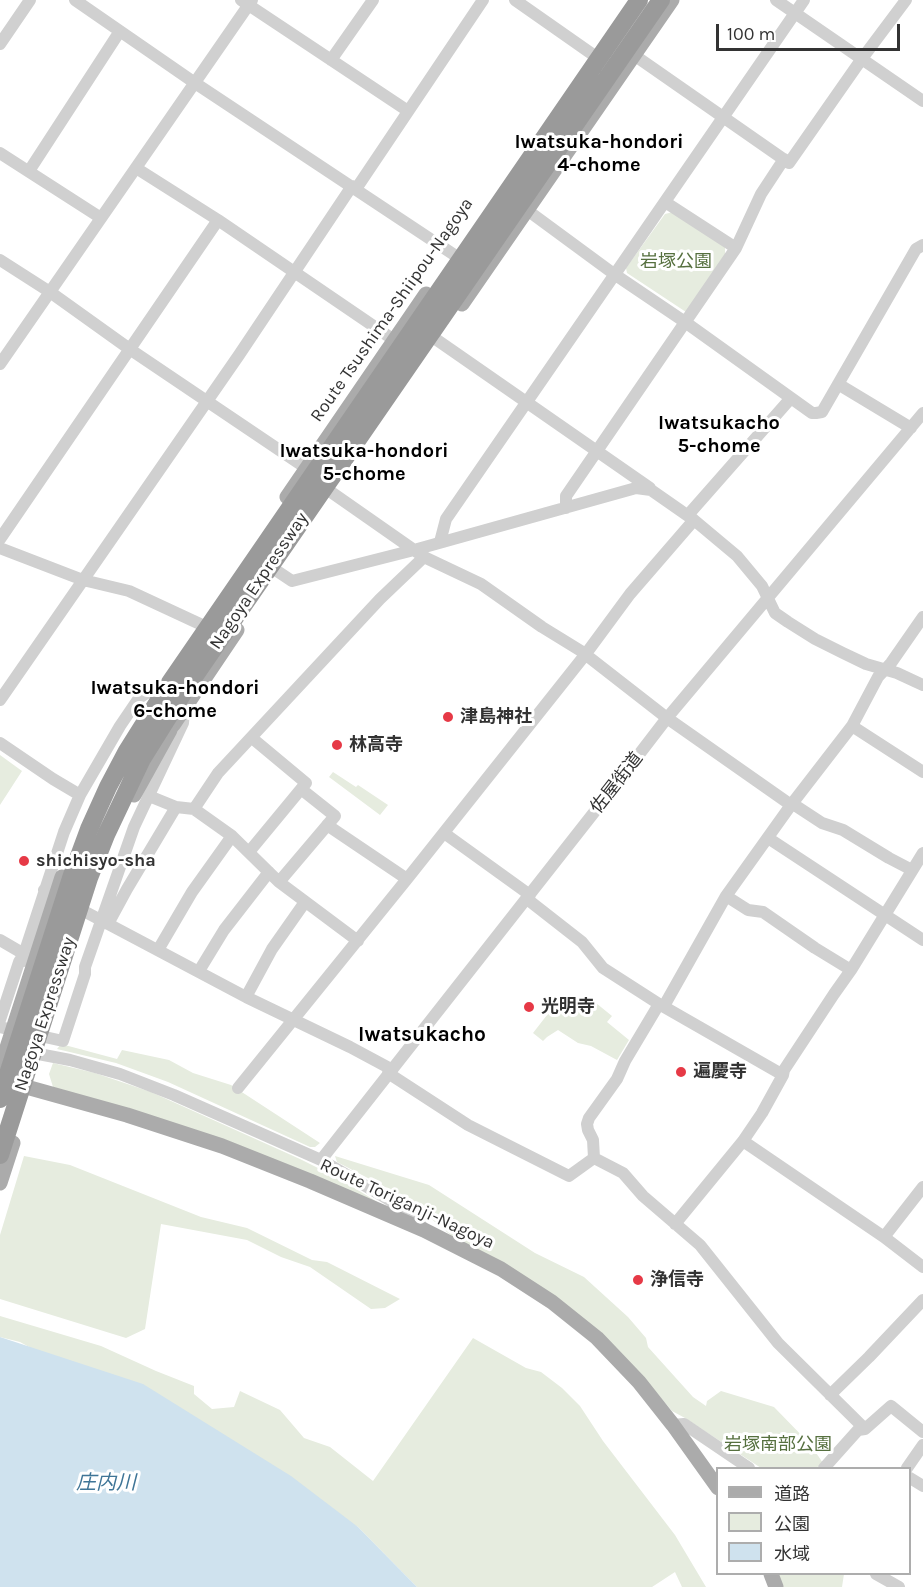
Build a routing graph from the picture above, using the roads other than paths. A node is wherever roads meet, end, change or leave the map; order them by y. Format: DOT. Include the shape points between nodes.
graph roads {
  1 [pos="30,0"];
  2 [pos="75,0"];
  3 [pos="373,0"];
  4 [pos="483,0"];
  5 [pos="515,0"];
  6 [pos="629,0"];
  7 [pos="639,0"];
  8 [pos="661,0"];
  9 [pos="672,0"];
  10 [pos="776,0"];
  11 [pos="804,0"];
  12 [pos="906,0"];
  13 [pos="247,2"];
  14 [pos="795,13"];
  15 [pos="120,31"];
  16 [pos="0,44"];
  17 [pos="592,54"];
  18 [pos="634,55"];
  19 [pos="331,60"];
  20 [pos="861,60"];
  21 [pos="195,83"];
  22 [pos="923,100"];
  23 [pos="408,111"];
  24 [pos="723,118"];
  25 [pos="0,153"];
  26 [pos="783,159"];
  27 [pos="136,168"];
  28 [pos="29,171"];
  29 [pos="354,187"];
  30 [pos="665,202"];
  31 [pos="528,210"];
  32 [pos="101,218"];
  33 [pos="218,220"];
  34 [pos="923,244"];
  35 [pos="736,248"];
  36 [pos="454,254"];
  37 [pos="0,260"];
  38 [pos="295,272"];
  39 [pos="483,274"];
  40 [pos="614,274"];
  41 [pos="50,292"];
  42 [pos="685,322"];
  43 [pos="394,340"];
  44 [pos="437,340"];
  45 [pos="131,350"];
  46 [pos="0,364"];
  47 [pos="838,384"];
  48 [pos="791,398"];
  49 [pos="207,400"];
  50 [pos="526,401"];
  51 [pos="923,413"];
  52 [pos="911,428"];
  53 [pos="597,451"];
  54 [pos="306,468"];
  55 [pos="651,489"];
  56 [pos="331,492"];
  57 [pos="566,508"];
  58 [pos="691,518"];
  59 [pos="0,540"];
  60 [pos="440,542"];
  61 [pos="0,548"];
  62 [pos="419,553"];
  63 [pos="277,571"];
  64 [pos="83,580"];
  65 [pos="767,598"];
  66 [pos="923,617"];
  67 [pos="200,624"];
  68 [pos="585,655"];
  69 [pos="884,669"];
  70 [pos="159,685"];
  71 [pos="923,685"];
  72 [pos="0,700"];
  73 [pos="184,708"];
  74 [pos="667,718"];
  75 [pos="852,726"];
  76 [pos="252,738"];
  77 [pos="0,743"];
  78 [pos="923,772"];
  79 [pos="301,789"];
  80 [pos="80,795"];
  81 [pos="149,796"];
  82 [pos="792,805"];
  83 [pos="176,807"];
  84 [pos="194,809"];
  85 [pos="327,825"];
  86 [pos="444,833"];
  87 [pos="232,836"];
  88 [pos="768,837"];
  89 [pos="249,852"];
  90 [pos="919,864"];
  91 [pos="269,872"];
  92 [pos="407,879"];
  93 [pos="279,882"];
  94 [pos="44,890"];
  95 [pos="726,896"];
  96 [pos="528,897"];
  97 [pos="305,902"];
  98 [pos="885,914"];
  99 [pos="105,922"];
  100 [pos="0,940"];
  101 [pos="923,940"];
  102 [pos="358,941"];
  103 [pos="158,950"];
  104 [pos="24,959"];
  105 [pos="851,970"];
  106 [pos="199,972"];
  107 [pos="246,997"];
  108 [pos="662,1005"];
  109 [pos="294,1019"];
  110 [pos="0,1020"];
  111 [pos="0,1026"];
  112 [pos="0,1046"];
  113 [pos="390,1071"];
  114 [pos="0,1072"];
  115 [pos="783,1075"];
  116 [pos="31,1086"];
  117 [pos="238,1088"];
  118 [pos="0,1099"];
  119 [pos="743,1141"];
  120 [pos="0,1155"];
  121 [pos="594,1158"];
  122 [pos="321,1160"];
  123 [pos="0,1183"];
  124 [pos="923,1187"];
  125 [pos="675,1224"];
  126 [pos="424,1230"];
  127 [pos="884,1237"];
  128 [pos="923,1267"];
  129 [pos="923,1300"];
  130 [pos="830,1395"];
  131 [pos="673,1425"];
  132 [pos="865,1429"];
  133 [pos="923,1432"];
  134 [pos="923,1445"];
  135 [pos="748,1467"];
  136 [pos="825,1467"];
  137 [pos="908,1467"];
  138 [pos="716,1487"];
  139 [pos="878,1575"];
  140 [pos="899,1587"];
  1 -- 16 [label="street"];
  2 -- 15 [label="street"];
  3 -- 19 [label="street"];
  4 -- 23 [label="street"];
  5 -- 17 [label="street"];
  6 -- 17 [label="main road, Route Tsushima-Shiipou-Nagoya"];
  7 -- 118 [label="highway, Nagoya Expressway, bridge" via="177,671 127,752 89,829 72,875"];
  8 -- 120 [label="highway, Nagoya Expressway, bridge" via="185,690 142,759 89,878"];
  9 -- 18 [label="main road"];
  10 -- 14 [label="street"];
  11 -- 14 [label="street"];
  12 -- 20 [label="street"];
  13 -- 19 [label="street"];
  13 -- 21 [label="street"];
  14 -- 20 [label="street"];
  14 -- 24 [label="street"];
  15 -- 21 [label="street"];
  15 -- 28 [label="street"];
  17 -- 36 [label="main road, Route Tsushima-Shiipou-Nagoya"];
  18 -- 24 [label="street"];
  18 -- 31 [label="main road"];
  19 -- 23 [label="street"];
  20 -- 22 [label="street"];
  20 -- 26 [label="street" via="789,163"];
  21 -- 27 [label="street"];
  21 -- 29 [label="street"];
  23 -- 29 [label="street"];
  24 -- 26 [label="street"];
  24 -- 30 [label="street"];
  25 -- 28 [label="street"];
  26 -- 35 [label="street" via="761,194"];
  27 -- 32 [label="street"];
  27 -- 33 [label="street"];
  28 -- 32 [label="street"];
  29 -- 36 [label="street"];
  29 -- 38 [label="street"];
  30 -- 35 [label="street"];
  30 -- 40 [label="street"];
  31 -- 39 [label="main road"];
  31 -- 40 [label="street"];
  32 -- 41 [label="street"];
  33 -- 38 [label="street"];
  33 -- 45 [label="street"];
  34 -- 47 [label="street" via="916,249"];
  35 -- 42 [label="street"];
  36 -- 39 [label="street"];
  36 -- 43 [label="main road, Route Tsushima-Shiipou-Nagoya"];
  37 -- 41 [label="street"];
  38 -- 43 [label="street"];
  38 -- 49 [label="street"];
  39 -- 44 [label="main road"];
  40 -- 42 [label="street"];
  40 -- 50 [label="street"];
  41 -- 45 [label="street"];
  41 -- 46 [label="street"];
  42 -- 48 [label="street"];
  42 -- 53 [label="street"];
  43 -- 54 [label="main road, Route Tsushima-Shiipou-Nagoya"];
  44 -- 50 [label="street"];
  44 -- 56 [label="main road"];
  45 -- 49 [label="street"];
  45 -- 59 [label="street"];
  47 -- 48 [label="street" via="822,412 812,413"];
  47 -- 52 [label="street"];
  48 -- 58 [label="street"];
  49 -- 54 [label="street"];
  49 -- 64 [label="street"];
  50 -- 53 [label="street"];
  50 -- 60 [label="street" via="446,519"];
  51 -- 52 [label="street, 佐屋街道"];
  52 -- 65 [label="street, 佐屋街道"];
  53 -- 55 [label="street"];
  53 -- 57 [label="street" via="566,496"];
  54 -- 56 [label="street"];
  54 -- 67 [label="main road, Route Tsushima-Shiipou-Nagoya"];
  55 -- 57 [label="street" via="636,488"];
  55 -- 58 [label="street"];
  56 -- 62 [label="street"];
  56 -- 63 [label="main road"];
  57 -- 60 [label="street"];
  58 -- 65 [label="street" via="737,556"];
  58 -- 68 [label="street"];
  60 -- 62 [label="street"];
  61 -- 64 [label="street"];
  62 -- 63 [label="street" via="292,581"];
  62 -- 68 [label="street" via="482,584"];
  62 -- 76 [label="street"];
  63 -- 73 [label="main road"];
  64 -- 67 [label="street" via="129,591"];
  64 -- 72 [label="street"];
  65 -- 69 [label="street" via="775,613 815,639"];
  65 -- 74 [label="street, 佐屋街道"];
  66 -- 69 [label="street"];
  67 -- 70 [label="main road, Route Tsushima-Shiipou-Nagoya"];
  68 -- 74 [label="street"];
  68 -- 86 [label="street"];
  69 -- 71 [label="street"];
  69 -- 75 [label="street"];
  70 -- 80 [label="street" via="139,698"];
  70 -- 114 [label="main road, Route Tsushima-Shiipou-Nagoya, bridge" via="114,757 82,825"];
  73 -- 81 [label="street" via="183,723"];
  73 -- 116 [label="main road, bridge" via="133,797 96,884"];
  74 -- 82 [label="street"];
  74 -- 96 [label="street, 佐屋街道"];
  75 -- 78 [label="street"];
  75 -- 82 [label="street"];
  76 -- 79 [label="street" via="306,783"];
  76 -- 84 [label="street" via="218,773"];
  77 -- 80 [label="street"];
  79 -- 85 [label="street" via="335,816"];
  79 -- 89 [label="street"];
  80 -- 94 [label="street"];
  81 -- 83 [label="street"];
  81 -- 99 [label="street" via="134,827"];
  82 -- 88 [label="street"];
  82 -- 90 [label="street" via="889,858"];
  83 -- 84 [label="street"];
  83 -- 99 [label="street"];
  84 -- 87 [label="street"];
  85 -- 92 [label="street"];
  85 -- 93 [label="street"];
  86 -- 92 [label="street"];
  86 -- 96 [label="street"];
  87 -- 89 [label="street"];
  87 -- 103 [label="street" via="192,892"];
  88 -- 95 [label="street"];
  88 -- 98 [label="street"];
  89 -- 91 [label="street"];
  90 -- 98 [label="street"];
  91 -- 93 [label="street"];
  91 -- 106 [label="street" via="224,930"];
  92 -- 102 [label="street"];
  93 -- 97 [label="street"];
  94 -- 99 [label="street"];
  94 -- 104 [label="street"];
  95 -- 105 [label="street" via="748,910 763,912"];
  95 -- 108 [label="street"];
  96 -- 108 [label="street" via="582,942 603,968"];
  96 -- 113 [label="street, 佐屋街道"];
  97 -- 102 [label="street"];
  97 -- 107 [label="street" via="272,949"];
  98 -- 101 [label="street"];
  98 -- 105 [label="street"];
  99 -- 103 [label="street"];
  99 -- 111 [label="street" via="63,1041"];
  100 -- 104 [label="street"];
  102 -- 109 [label="street"];
  103 -- 106 [label="street"];
  104 -- 110 [label="street" via="19,962"];
  105 -- 115 [label="street"];
  106 -- 107 [label="street"];
  107 -- 109 [label="street"];
  108 -- 115 [label="street"];
  108 -- 121 [label="street" via="589,1118"];
  109 -- 113 [label="street"];
  109 -- 117 [label="street"];
  112 -- 122 [label="street" via="120,1074"];
  113 -- 121 [label="street" via="468,1125 569,1176"];
  113 -- 122 [label="street, 佐屋街道"];
  114 -- 116 [label="main road, Route Toriganji-Nagoya"];
  115 -- 119 [label="street"];
  116 -- 123 [label="main road"];
  116 -- 126 [label="main road, Route Toriganji-Nagoya" via="222,1146"];
  119 -- 125 [label="street"];
  119 -- 127 [label="street"];
  121 -- 125 [label="street" via="623,1173"];
  122 -- 126 [label="street" via="388,1199 418,1220"];
  124 -- 127 [label="street"];
  125 -- 130 [label="street" via="700,1245 778,1343"];
  126 -- 131 [label="main road, Route Toriganji-Nagoya" via="501,1269 552,1302 597,1338"];
  127 -- 128 [label="street"];
  129 -- 130 [label="street"];
  130 -- 132 [label="street"];
  131 -- 135 [label="street" via="684,1424"];
  131 -- 138 [label="main road, Route Toriganji-Nagoya"];
  132 -- 133 [label="street" via="891,1406"];
  132 -- 136 [label="street" via="858,1430"];
  134 -- 137 [label="street"];
  139 -- 140 [label="street"];
}
